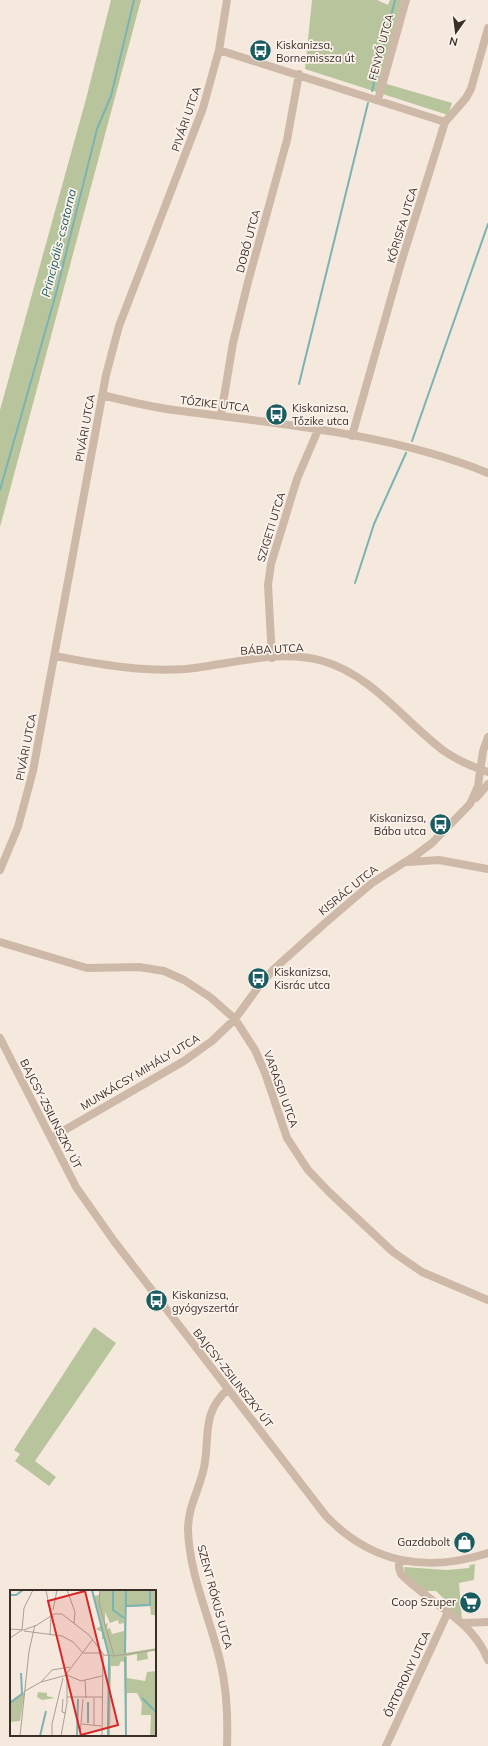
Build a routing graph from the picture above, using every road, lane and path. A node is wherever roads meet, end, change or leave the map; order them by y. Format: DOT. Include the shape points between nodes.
graph roads {
  1 [pos="228,0"];
  2 [pos="406,0"];
  3 [pos="488,28"];
  4 [pos="219,50"];
  5 [pos="298,74"];
  6 [pos="378,100"];
  7 [pos="445,122"];
  8 [pos="102,395"];
  9 [pos="221,415"];
  10 [pos="318,430"];
  11 [pos="352,436"];
  12 [pos="488,473"];
  13 [pos="55,656"];
  14 [pos="272,658"];
  15 [pos="488,737"];
  16 [pos="484,771"];
  17 [pos="488,784"];
  18 [pos="470,804"];
  19 [pos="405,862"];
  20 [pos="488,869"];
  21 [pos="0,870"];
  22 [pos="0,942"];
  23 [pos="235,1019"];
  24 [pos="0,1038"];
  25 [pos="51,1138"];
  26 [pos="488,1300"];
  27 [pos="228,1389"];
  28 [pos="488,1553"];
  29 [pos="399,1561"];
  30 [pos="448,1612"];
  31 [pos="488,1622"];
  32 [pos="462,1623"];
  33 [pos="488,1660"];
  34 [pos="227,1746"];
  35 [pos="386,1746"];
  1 -- 4 [label="street, PIVÁRI UTCA"];
  2 -- 6 [label="street, FENYŐ UTCA"];
  3 -- 7 [label="street, KŐRISFA UTCA" via="471,89"];
  4 -- 5 [label="street"];
  4 -- 8 [label="street, PIVÁRI UTCA" via="196,128 119,326"];
  5 -- 6 [label="street"];
  5 -- 9 [label="street, DOBÓ UTCA" via="287,140 248,282"];
  6 -- 7 [label="street"];
  7 -- 11 [label="street, KŐRISFA UTCA" via="401,263"];
  8 -- 9 [label="street, TŐZIKE UTCA" via="168,409"];
  8 -- 13 [label="street, PIVÁRI UTCA"];
  9 -- 10 [label="street, TŐZIKE UTCA"];
  10 -- 11 [label="street, TŐZIKE UTCA"];
  10 -- 14 [label="street, SZIGETI UTCA" via="299,474 271,564 268,585"];
  11 -- 12 [label="street, TŐZIKE UTCA" via="437,455"];
  13 -- 14 [label="street, BÁBA UTCA" via="138,670 185,669"];
  13 -- 21 [label="street, PIVÁRI UTCA" via="26,800"];
  14 -- 16 [label="street, BÁBA UTCA" via="316,659 348,672 444,751"];
  15 -- 16 [label="street, KISRÁC UTCA"];
  16 -- 18 [label="street, KISRÁC UTCA"];
  17 -- 18 [label="street"];
  18 -- 19 [label="street, KISRÁC UTCA" via="432,843"];
  19 -- 20 [label="street" via="439,860"];
  19 -- 23 [label="street, KISRÁC UTCA" via="372,883 274,969 258,986"];
  22 -- 23 [label="street, VARASDI UTCA" via="87,968 139,967 164,971 198,989"];
  23 -- 25 [label="street, MUNKÁCSY MIHÁLY UTCA" via="216,1038 184,1061"];
  23 -- 26 [label="street, VARASDI UTCA" via="265,1073 287,1138 308,1170 393,1252 422,1272"];
  24 -- 25 [label="street, BAJCSY-ZSILINSZKY ÚT"];
  25 -- 27 [label="street, BAJCSY-ZSILINSZKY ÚT" via="82,1198"];
  27 -- 29 [label="street, BAJCSY-ZSILINSZKY ÚT" via="319,1509 337,1528 367,1549"];
  27 -- 34 [label="street, SZENT RÓKUS UTCA" via="215,1403 209,1416 205,1464 191,1509 188,1530 196,1576 226,1685"];
  28 -- 29 [label="street, BAJCSY-ZSILINSZKY ÚT" via="441,1563"];
  29 -- 30 [label="street" via="401,1574"];
  30 -- 32 [label="street"];
  30 -- 35 [label="street, ŐRTORONY UTCA"];
  31 -- 32 [label="street"];
  32 -- 33 [label="street" via="480,1643"];
}
